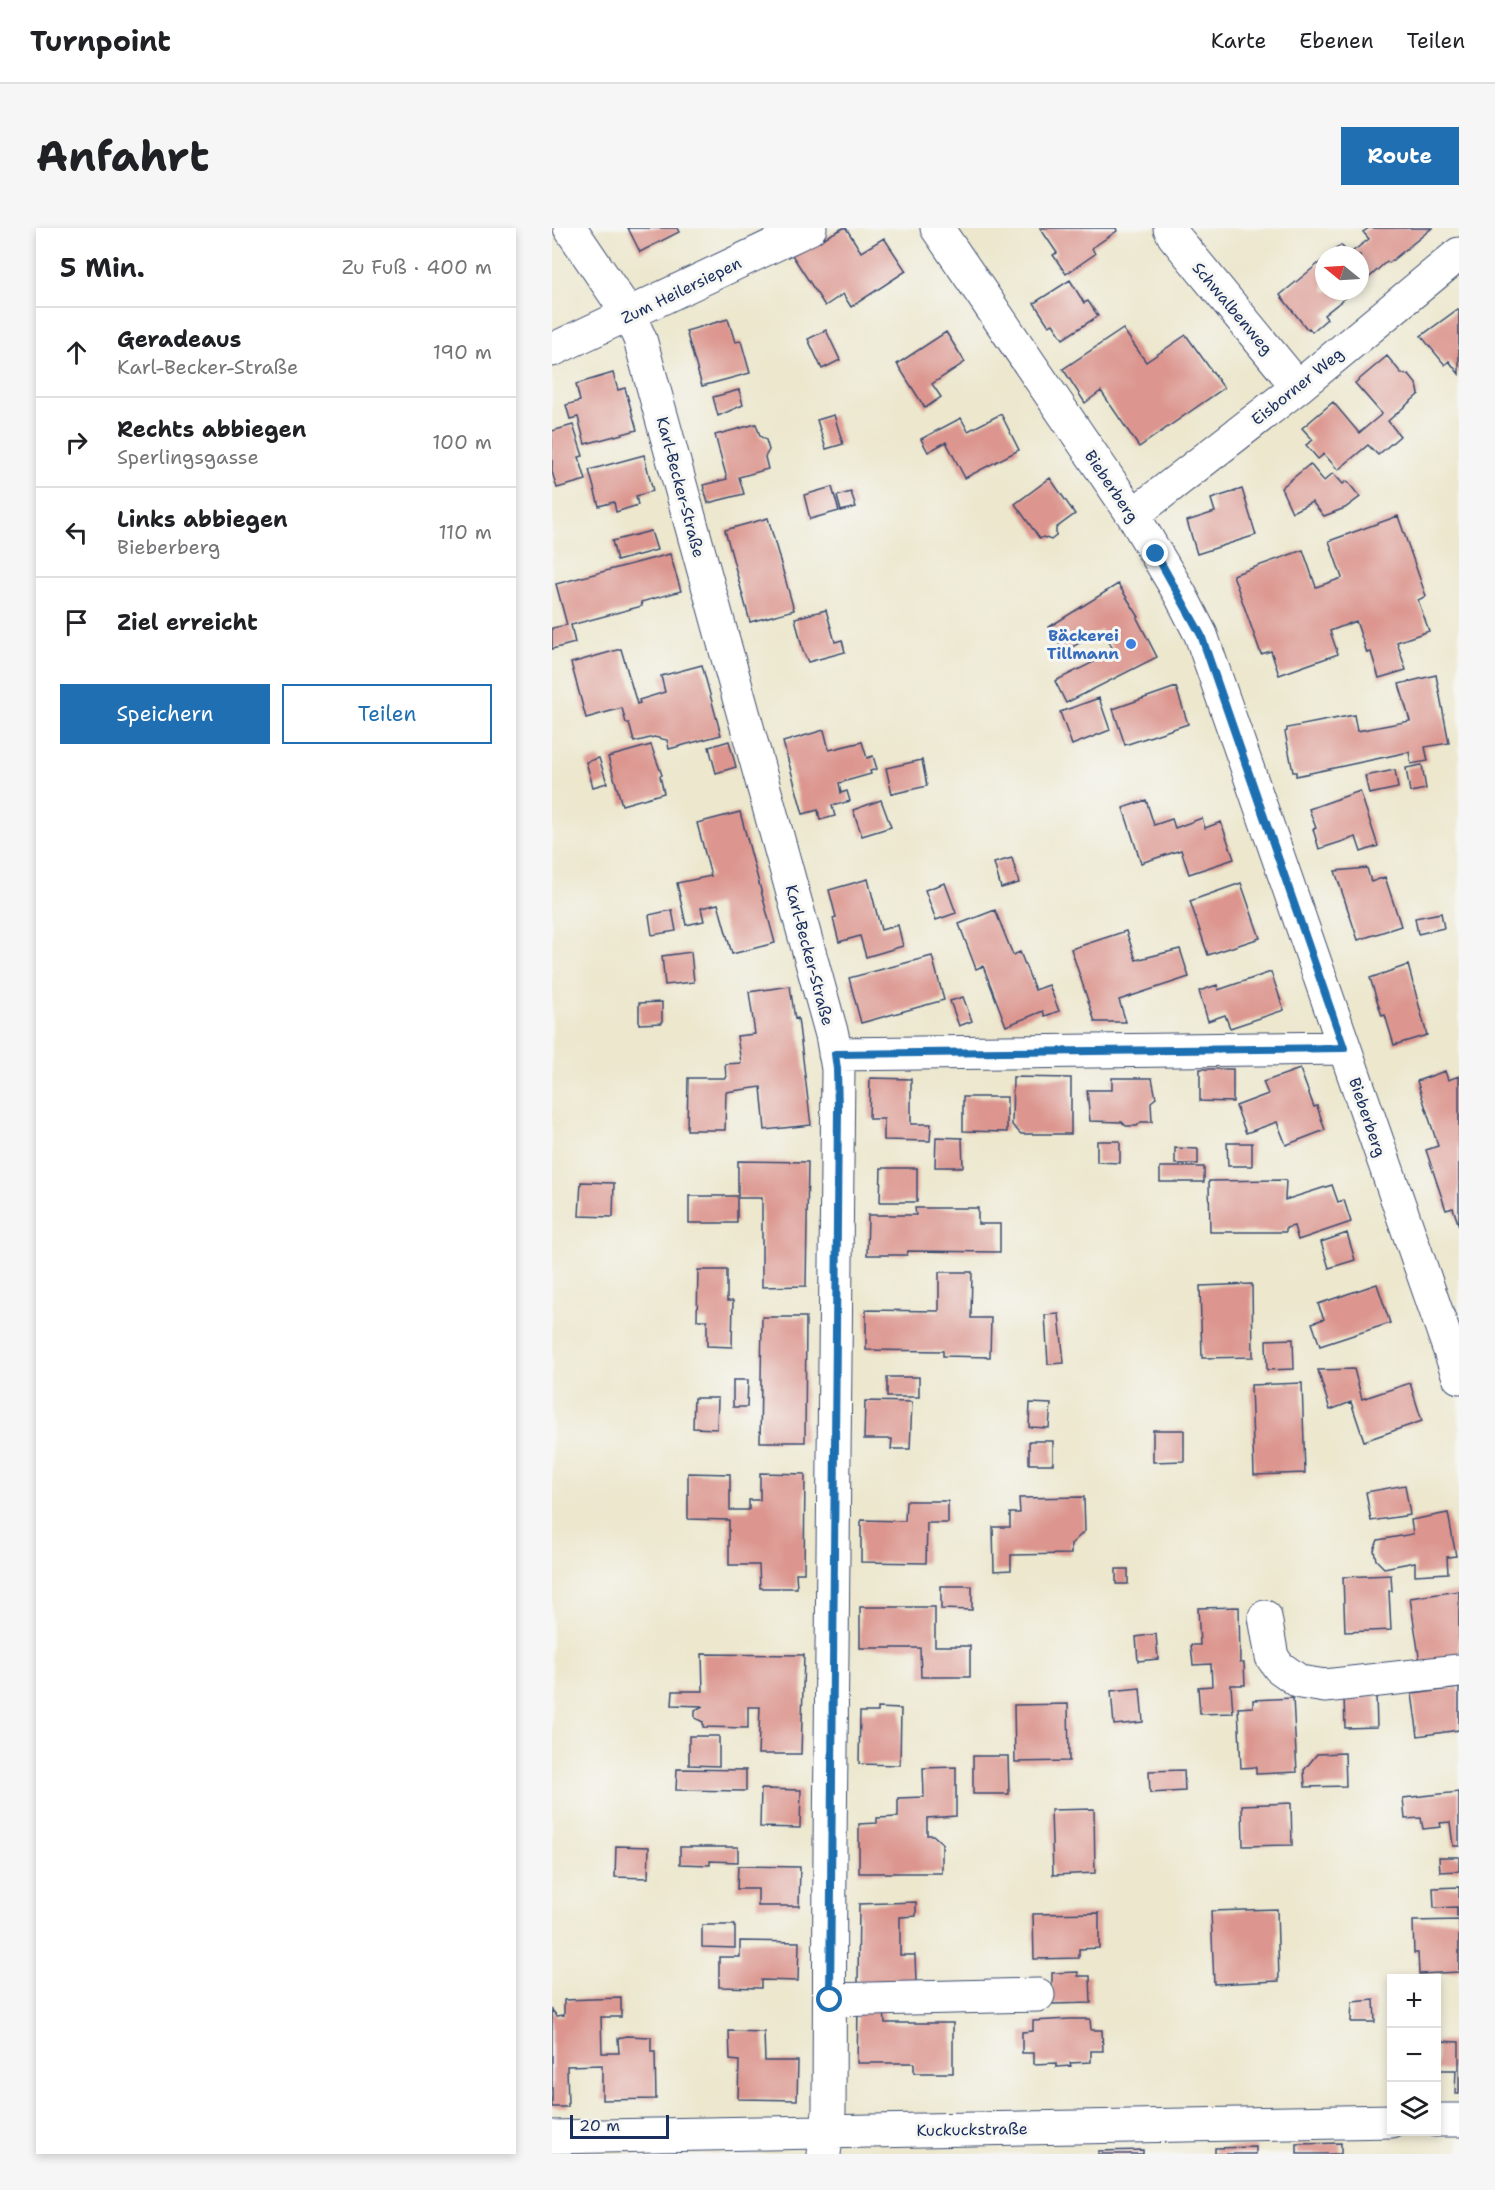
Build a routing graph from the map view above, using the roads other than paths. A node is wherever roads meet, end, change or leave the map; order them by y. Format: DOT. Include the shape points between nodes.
graph roads {
  1 [pos="570,228"];
  2 [pos="810,228"];
  3 [pos="937,228"];
  4 [pos="1170,228"];
  5 [pos="1459,254"];
  6 [pos="629,315"];
  7 [pos="552,351"];
  8 [pos="1298,387"];
  9 [pos="1132,515"];
  10 [pos="1344,1048"];
  11 [pos="835,1054"];
  12 [pos="1459,1377"];
  13 [pos="1265,1617"];
  14 [pos="1459,1671"];
  15 [pos="1038,1995"];
  16 [pos="830,2000"];
  17 [pos="1441,2120"];
  18 [pos="1459,2120"];
  19 [pos="1387,2121"];
  20 [pos="552,2137"];
  21 [pos="825,2143"];
  1 -- 6 [label="street, Karl-Becker-Straße"];
  2 -- 6 [label="street, Zum Heilersiepen"];
  3 -- 9 [label="street, Bieberberg"];
  4 -- 8 [label="street, Schwalbenweg"];
  5 -- 8 [label="street, Eisborner Weg"];
  6 -- 7 [label="street, Zum Heilersiepen"];
  6 -- 11 [label="street, Karl-Becker-Straße" via="640,339"];
  8 -- 9 [label="street, Eisborner Weg"];
  9 -- 10 [label="street, Bieberberg" via="1201,635"];
  10 -- 11 [label="street"];
  10 -- 12 [label="street, Bieberberg"];
  11 -- 16 [label="street, Karl-Becker-Straße" via="838,1109"];
  13 -- 14 [label="street" via="1272,1657 1300,1682 1325,1686"];
  15 -- 16 [label="street"];
  16 -- 21 [label="street, Karl-Becker-Straße" via="830,2112"];
  17 -- 18 [label="street"];
  19 -- 21 [label="street, Kuckuckstraße"];
  20 -- 21 [label="street, Kuckuckstraße"];
}
